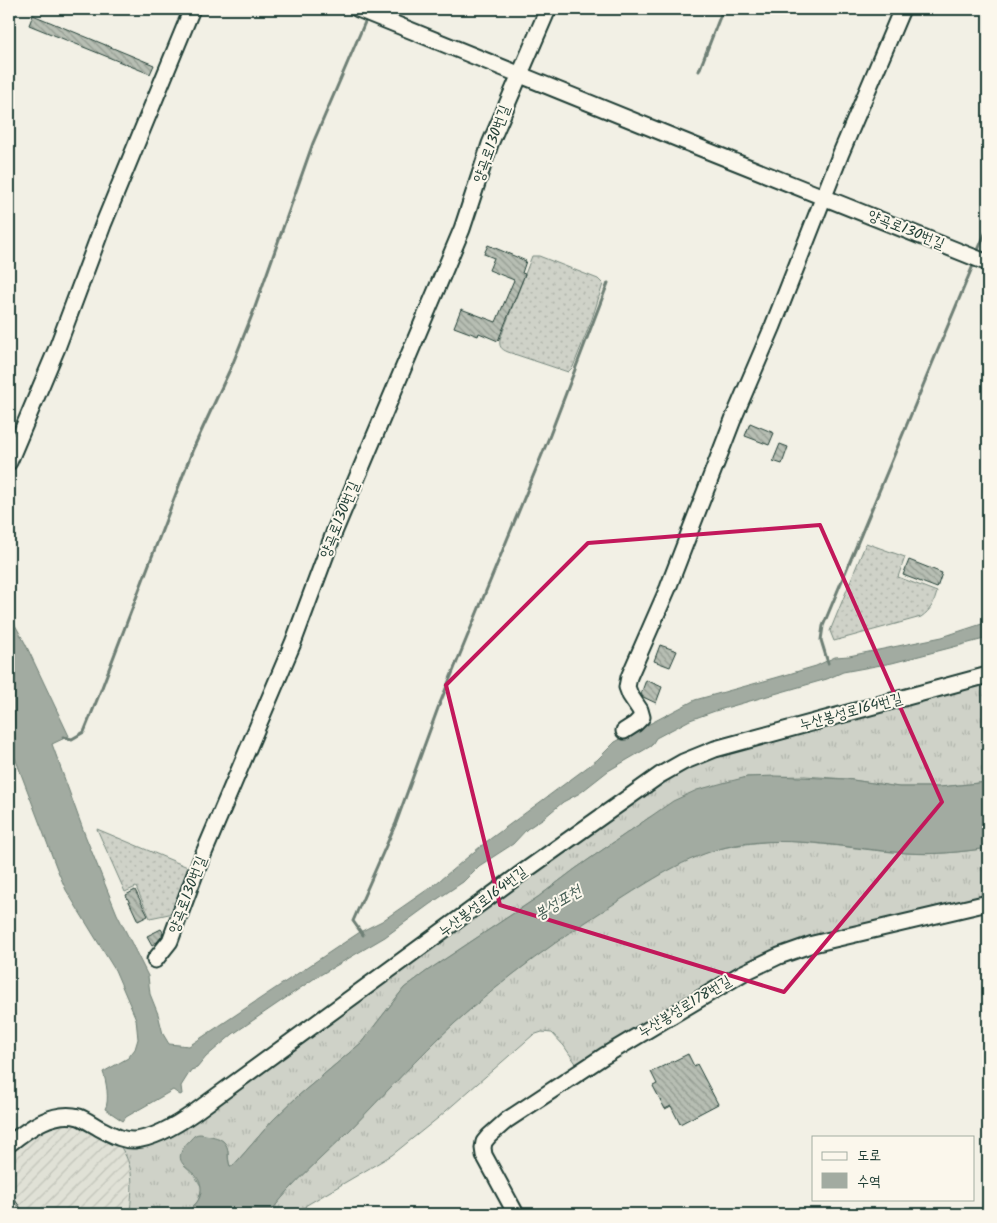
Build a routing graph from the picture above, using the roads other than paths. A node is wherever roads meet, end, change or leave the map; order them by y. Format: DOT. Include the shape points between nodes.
graph roads {
  1 [pos="192,9"];
  2 [pos="358,9"];
  3 [pos="548,9"];
  4 [pos="902,9"];
  5 [pos="519,76"];
  6 [pos="823,197"];
  7 [pos="988,263"];
  8 [pos="9,462"];
  9 [pos="988,676"];
  10 [pos="624,731"];
  11 [pos="988,903"];
  12 [pos="155,960"];
  13 [pos="9,1144"];
  14 [pos="516,1214"];
  1 -- 8 [label="lane"];
  2 -- 5 [label="lane, 양곡로130번길"];
  3 -- 5 [label="lane, 양곡로130번길"];
  4 -- 6 [label="lane"];
  5 -- 6 [label="lane, 양곡로130번길"];
  5 -- 12 [label="lane, 양곡로130번길" via="490,144 462,229 335,530 293,643 195,874 170,942"];
  6 -- 7 [label="lane, 양곡로130번길"];
  6 -- 10 [label="lane" via="629,677 627,687 642,717"];
  9 -- 13 [label="lane, 누산봉성로164번길" via="723,746 683,762 534,864 195,1112 166,1129 144,1138 124,1140 78,1117 59,1117 35,1125"];
  11 -- 14 [label="lane, 누산봉성로178번길" via="842,936 779,956 702,996 596,1061 507,1120 484,1142 484,1155"];
}
